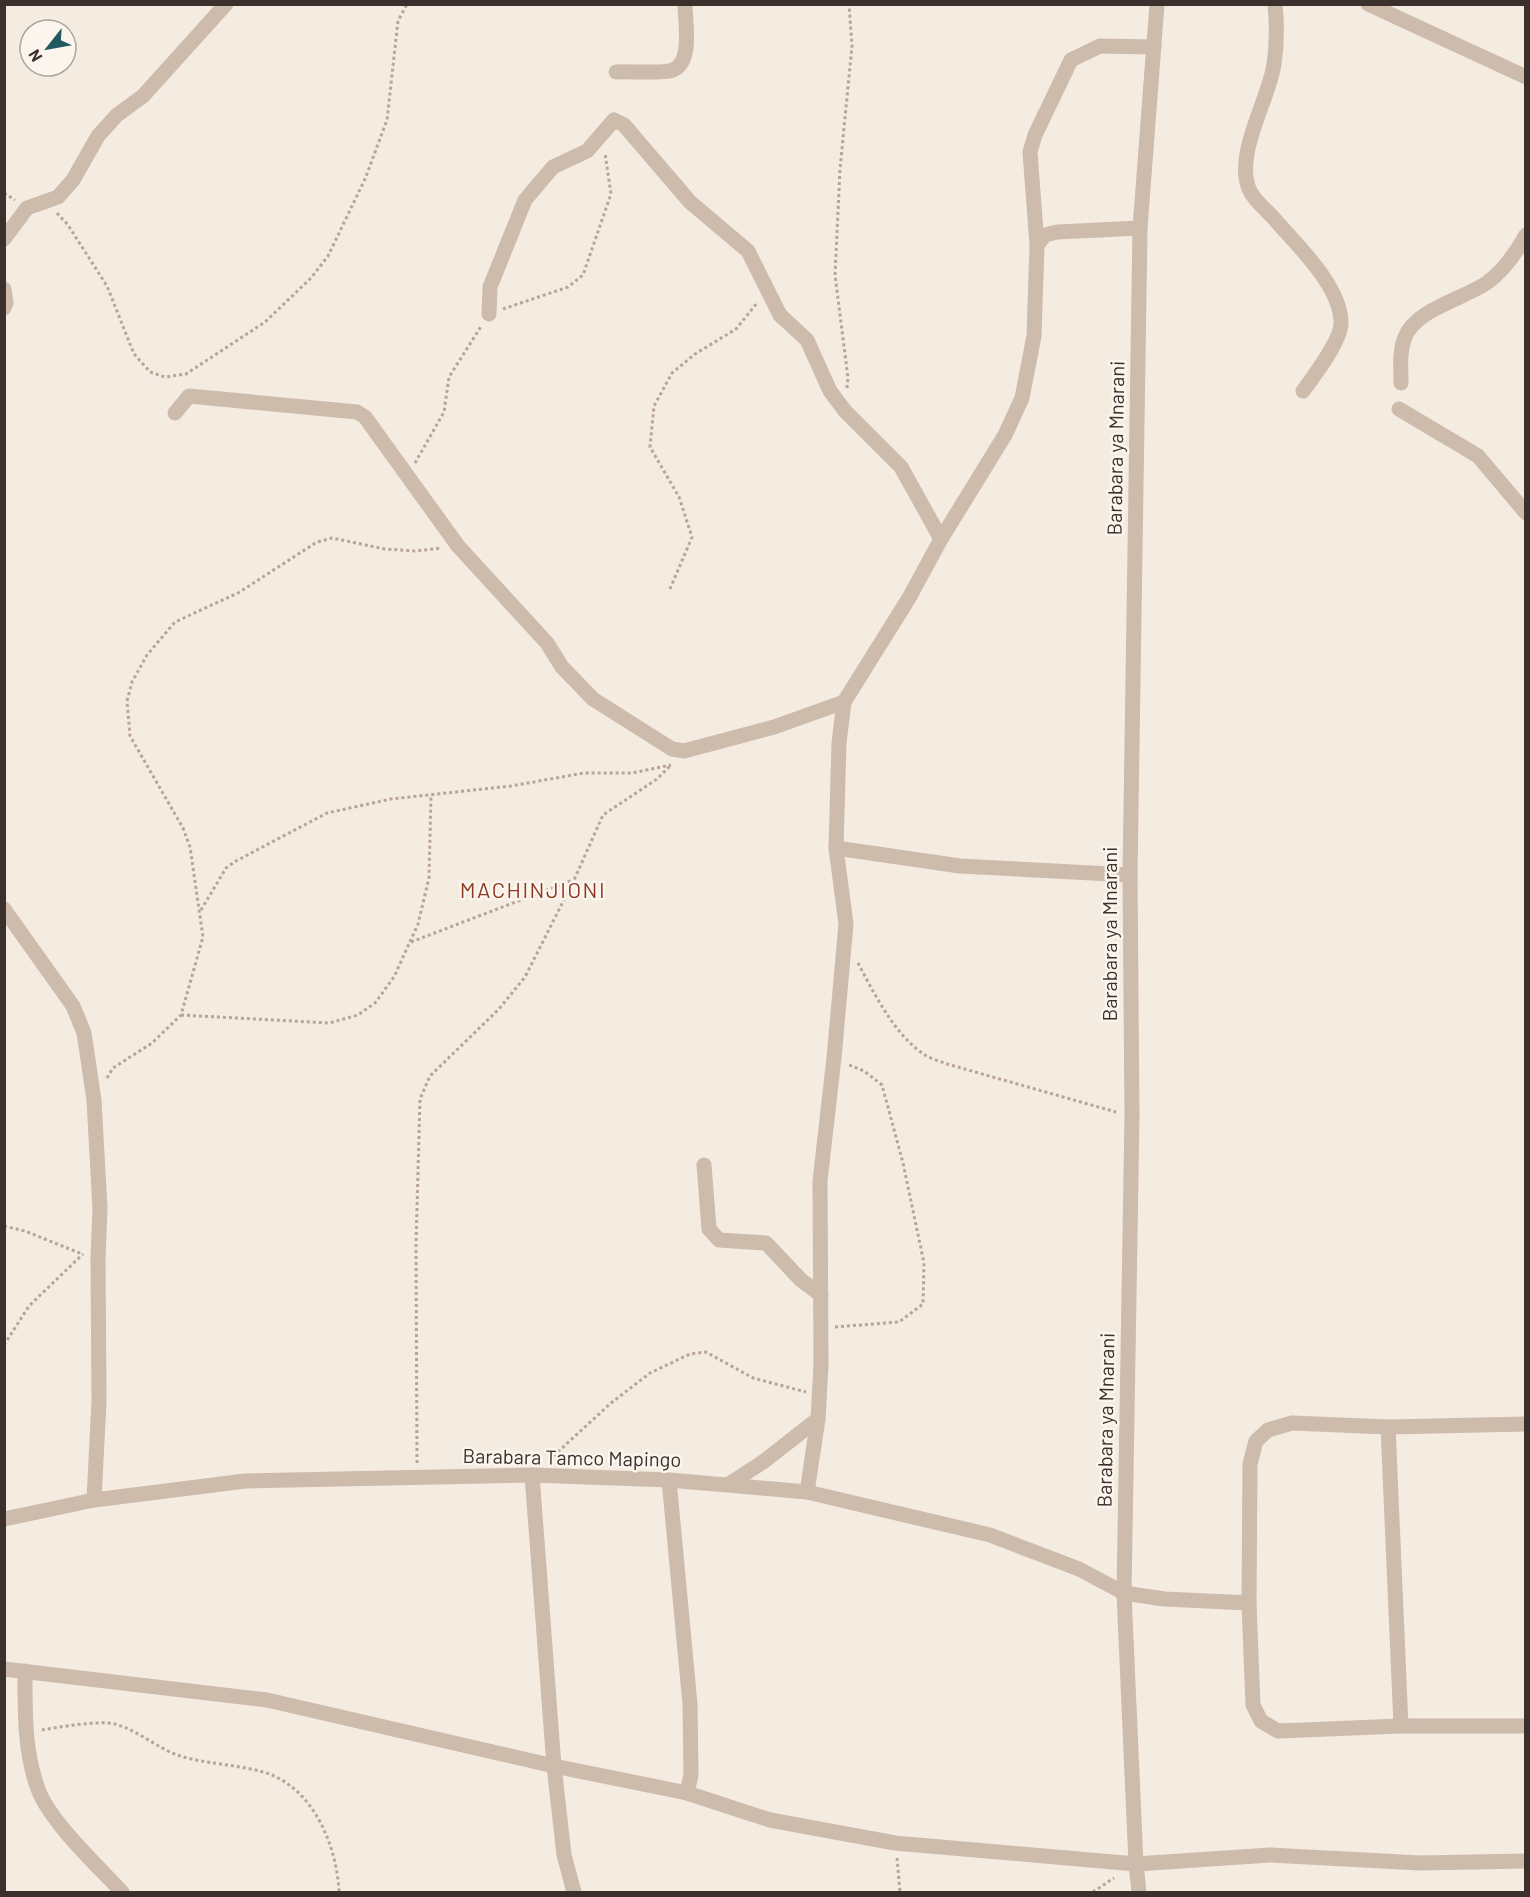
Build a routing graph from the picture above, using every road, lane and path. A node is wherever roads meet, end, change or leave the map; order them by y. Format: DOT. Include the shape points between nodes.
graph roads {
  1 [pos="226,4"];
  2 [pos="407,4"];
  3 [pos="685,4"];
  4 [pos="849,4"];
  5 [pos="1157,4"];
  6 [pos="1275,4"];
  7 [pos="1368,4"];
  8 [pos="1154,47"];
  9 [pos="616,72"];
  10 [pos="1526,78"];
  11 [pos="602,133"];
  12 [pos="45,203"];
  13 [pos="1140,228"];
  14 [pos="1526,235"];
  15 [pos="4,239"];
  16 [pos="1037,245"];
  17 [pos="765,286"];
  18 [pos="4,289"];
  19 [pos="4,308"];
  20 [pos="489,314"];
  21 [pos="1401,383"];
  22 [pos="1303,391"];
  23 [pos="1399,409"];
  24 [pos="844,411"];
  25 [pos="175,413"];
  26 [pos="406,473"];
  27 [pos="1526,513"];
  28 [pos="941,539"];
  29 [pos="458,546"];
  30 [pos="670,589"];
  31 [pos="844,702"];
  32 [pos="684,751"];
  33 [pos="671,765"];
  34 [pos="431,795"];
  35 [pos="836,848"];
  36 [pos="1130,875"];
  37 [pos="574,880"];
  38 [pos="4,909"];
  39 [pos="201,912"];
  40 [pos="409,943"];
  41 [pos="855,953"];
  42 [pos="181,1015"];
  43 [pos="834,1058"];
  44 [pos="94,1100"];
  45 [pos="1132,1116"];
  46 [pos="704,1165"];
  47 [pos="4,1226"];
  48 [pos="83,1254"];
  49 [pos="98,1259"];
  50 [pos="821,1295"];
  51 [pos="821,1328"];
  52 [pos="4,1345"];
  53 [pos="819,1395"];
  54 [pos="818,1419"];
  55 [pos="1526,1425"];
  56 [pos="1388,1427"];
  57 [pos="532,1475"];
  58 [pos="417,1476"];
  59 [pos="669,1480"];
  60 [pos="729,1484"];
  61 [pos="807,1492"];
  62 [pos="94,1500"];
  63 [pos="4,1519"];
  64 [pos="1124,1593"];
  65 [pos="1249,1603"];
  66 [pos="4,1670"];
  67 [pos="25,1671"];
  68 [pos="1401,1726"];
  69 [pos="1526,1726"];
  70 [pos="26,1733"];
  71 [pos="554,1766"];
  72 [pos="687,1793"];
  73 [pos="895,1844"];
  74 [pos="1526,1861"];
  75 [pos="1136,1864"];
  76 [pos="122,1893"];
  77 [pos="339,1893"];
  78 [pos="574,1893"];
  79 [pos="900,1893"];
  80 [pos="1139,1893"];
  1 -- 12 [label="street" via="143,96 117,115 98,136 73,180 58,197"];
  2 -- 12 [label="path" via="398,21 387,120 365,179 328,256 266,322 186,374 165,377 150,372 135,354 108,286 68,225"];
  3 -- 9 [label="street" via="686,51 682,63 672,70"];
  4 -- 24 [label="path" via="852,46 835,275 848,378"];
  5 -- 8 [label="street, Barabara ya Mnarani"];
  6 -- 22 [label="street" via="1274,64 1251,131 1245,166 1250,191 1321,272 1338,306 1341,326 1325,362"];
  7 -- 10 [label="street"];
  8 -- 13 [label="street, Barabara ya Mnarani"];
  8 -- 16 [label="street" via="1100,46 1071,60 1029,152"];
  11 -- 17 [label="street" via="614,120 624,125 690,202 748,251"];
  11 -- 20 [label="street" via="587,152 553,167 525,200 490,287"];
  11 -- 20 [label="path" via="611,194 583,275 568,287"];
  12 -- 15 [label="street" via="27,208"];
  13 -- 16 [label="street" via="1057,232 1045,235"];
  13 -- 36 [label="street, Barabara ya Mnarani"];
  14 -- 21 [label="street" via="1508,263 1488,282 1414,321 1401,352"];
  16 -- 28 [label="street" via="1034,336 1022,398 1005,435"];
  17 -- 24 [label="street" via="780,315 807,340 830,391"];
  17 -- 30 [label="path" via="754,308 736,329 672,373 654,405 650,447 679,497 692,537"];
  18 -- 19 [label="street"];
  20 -- 26 [label="path" via="449,377 444,412"];
  23 -- 27 [label="street" via="1478,456"];
  24 -- 28 [label="street" via="901,467"];
  25 -- 26 [label="street" via="189,396 357,412 365,417"];
  26 -- 29 [label="street"];
  28 -- 31 [label="street"];
  29 -- 32 [label="street" via="548,643 562,667 592,699 654,740"];
  29 -- 39 [label="path" via="415,551 332,538 317,542 238,593 175,622 147,655 132,682 128,701 130,736 183,828"];
  31 -- 32 [label="street" via="774,727"];
  31 -- 35 [label="street"];
  32 -- 33 [label="path"];
  33 -- 34 [label="path" via="632,773 584,773"];
  33 -- 37 [label="path" via="603,815"];
  34 -- 39 [label="path" via="327,813 226,868"];
  34 -- 40 [label="path" via="429,878 418,924"];
  35 -- 36 [label="street" via="960,866"];
  35 -- 43 [label="street" via="846,924"];
  36 -- 45 [label="street, Barabara ya Mnarani"];
  37 -- 40 [label="path"];
  37 -- 58 [label="path" via="525,977 499,1009 430,1076 420,1099"];
  38 -- 44 [label="street" via="73,1006 84,1033"];
  39 -- 42 [label="path" via="203,937"];
  40 -- 42 [label="path" via="394,977 375,1003 358,1016 329,1023"];
  41 -- 45 [label="path" via="857,963 904,1037 925,1055"];
  42 -- 44 [label="path" via="152,1043 113,1068"];
  43 -- 50 [label="street" via="820,1181"];
  43 -- 51 [label="path" via="864,1071 882,1085 924,1263 922,1304 899,1322"];
  44 -- 49 [label="street" via="100,1209"];
  45 -- 64 [label="street, Barabara ya Mnarani"];
  46 -- 50 [label="street" via="709,1229 719,1240 766,1243"];
  47 -- 48 [label="path"];
  48 -- 49 [label="path"];
  48 -- 52 [label="path" via="29,1306"];
  49 -- 62 [label="street" via="99,1401"];
  50 -- 51 [label="street"];
  51 -- 53 [label="street"];
  53 -- 54 [label="street"];
  53 -- 57 [label="path" via="753,1378 706,1352 690,1354 650,1373 611,1402"];
  54 -- 60 [label="street"];
  54 -- 61 [label="street"];
  55 -- 56 [label="street"];
  56 -- 65 [label="street" via="1292,1423 1268,1430 1256,1441 1250,1464"];
  56 -- 68 [label="street"];
  57 -- 58 [label="street, Barabara Tamco Mapingo"];
  57 -- 59 [label="street, Barabara Tamco Mapingo"];
  57 -- 71 [label="street"];
  58 -- 62 [label="street, Barabara Tamco Mapingo" via="244,1481"];
  59 -- 60 [label="street, Barabara Tamco Mapingo"];
  59 -- 72 [label="street" via="690,1704 691,1775"];
  60 -- 61 [label="street, Barabara Tamco Mapingo"];
  61 -- 64 [label="street, Barabara Tamco Mapingo" via="990,1534 1079,1569"];
  62 -- 63 [label="street, Barabara Tamco Mapingo"];
  64 -- 65 [label="street, Barabara Tamco Mapingo"];
  64 -- 75 [label="street, Barabara ya Mnarani"];
  65 -- 68 [label="street" via="1253,1705 1261,1721 1278,1731"];
  66 -- 67 [label="street"];
  67 -- 70 [label="street"];
  67 -- 71 [label="street" via="267,1700"];
  68 -- 69 [label="street"];
  70 -- 76 [label="street" via="38,1791 53,1817"];
  70 -- 77 [label="path" via="114,1723 178,1755 266,1772 294,1789 321,1820 338,1873"];
  71 -- 72 [label="street"];
  71 -- 78 [label="street" via="564,1855"];
  72 -- 73 [label="street" via="771,1820"];
  73 -- 75 [label="street"];
  73 -- 79 [label="path"];
  74 -- 75 [label="street" via="1420,1863 1269,1855"];
  75 -- 80 [label="street, Barabara ya Mnarani"];
}
